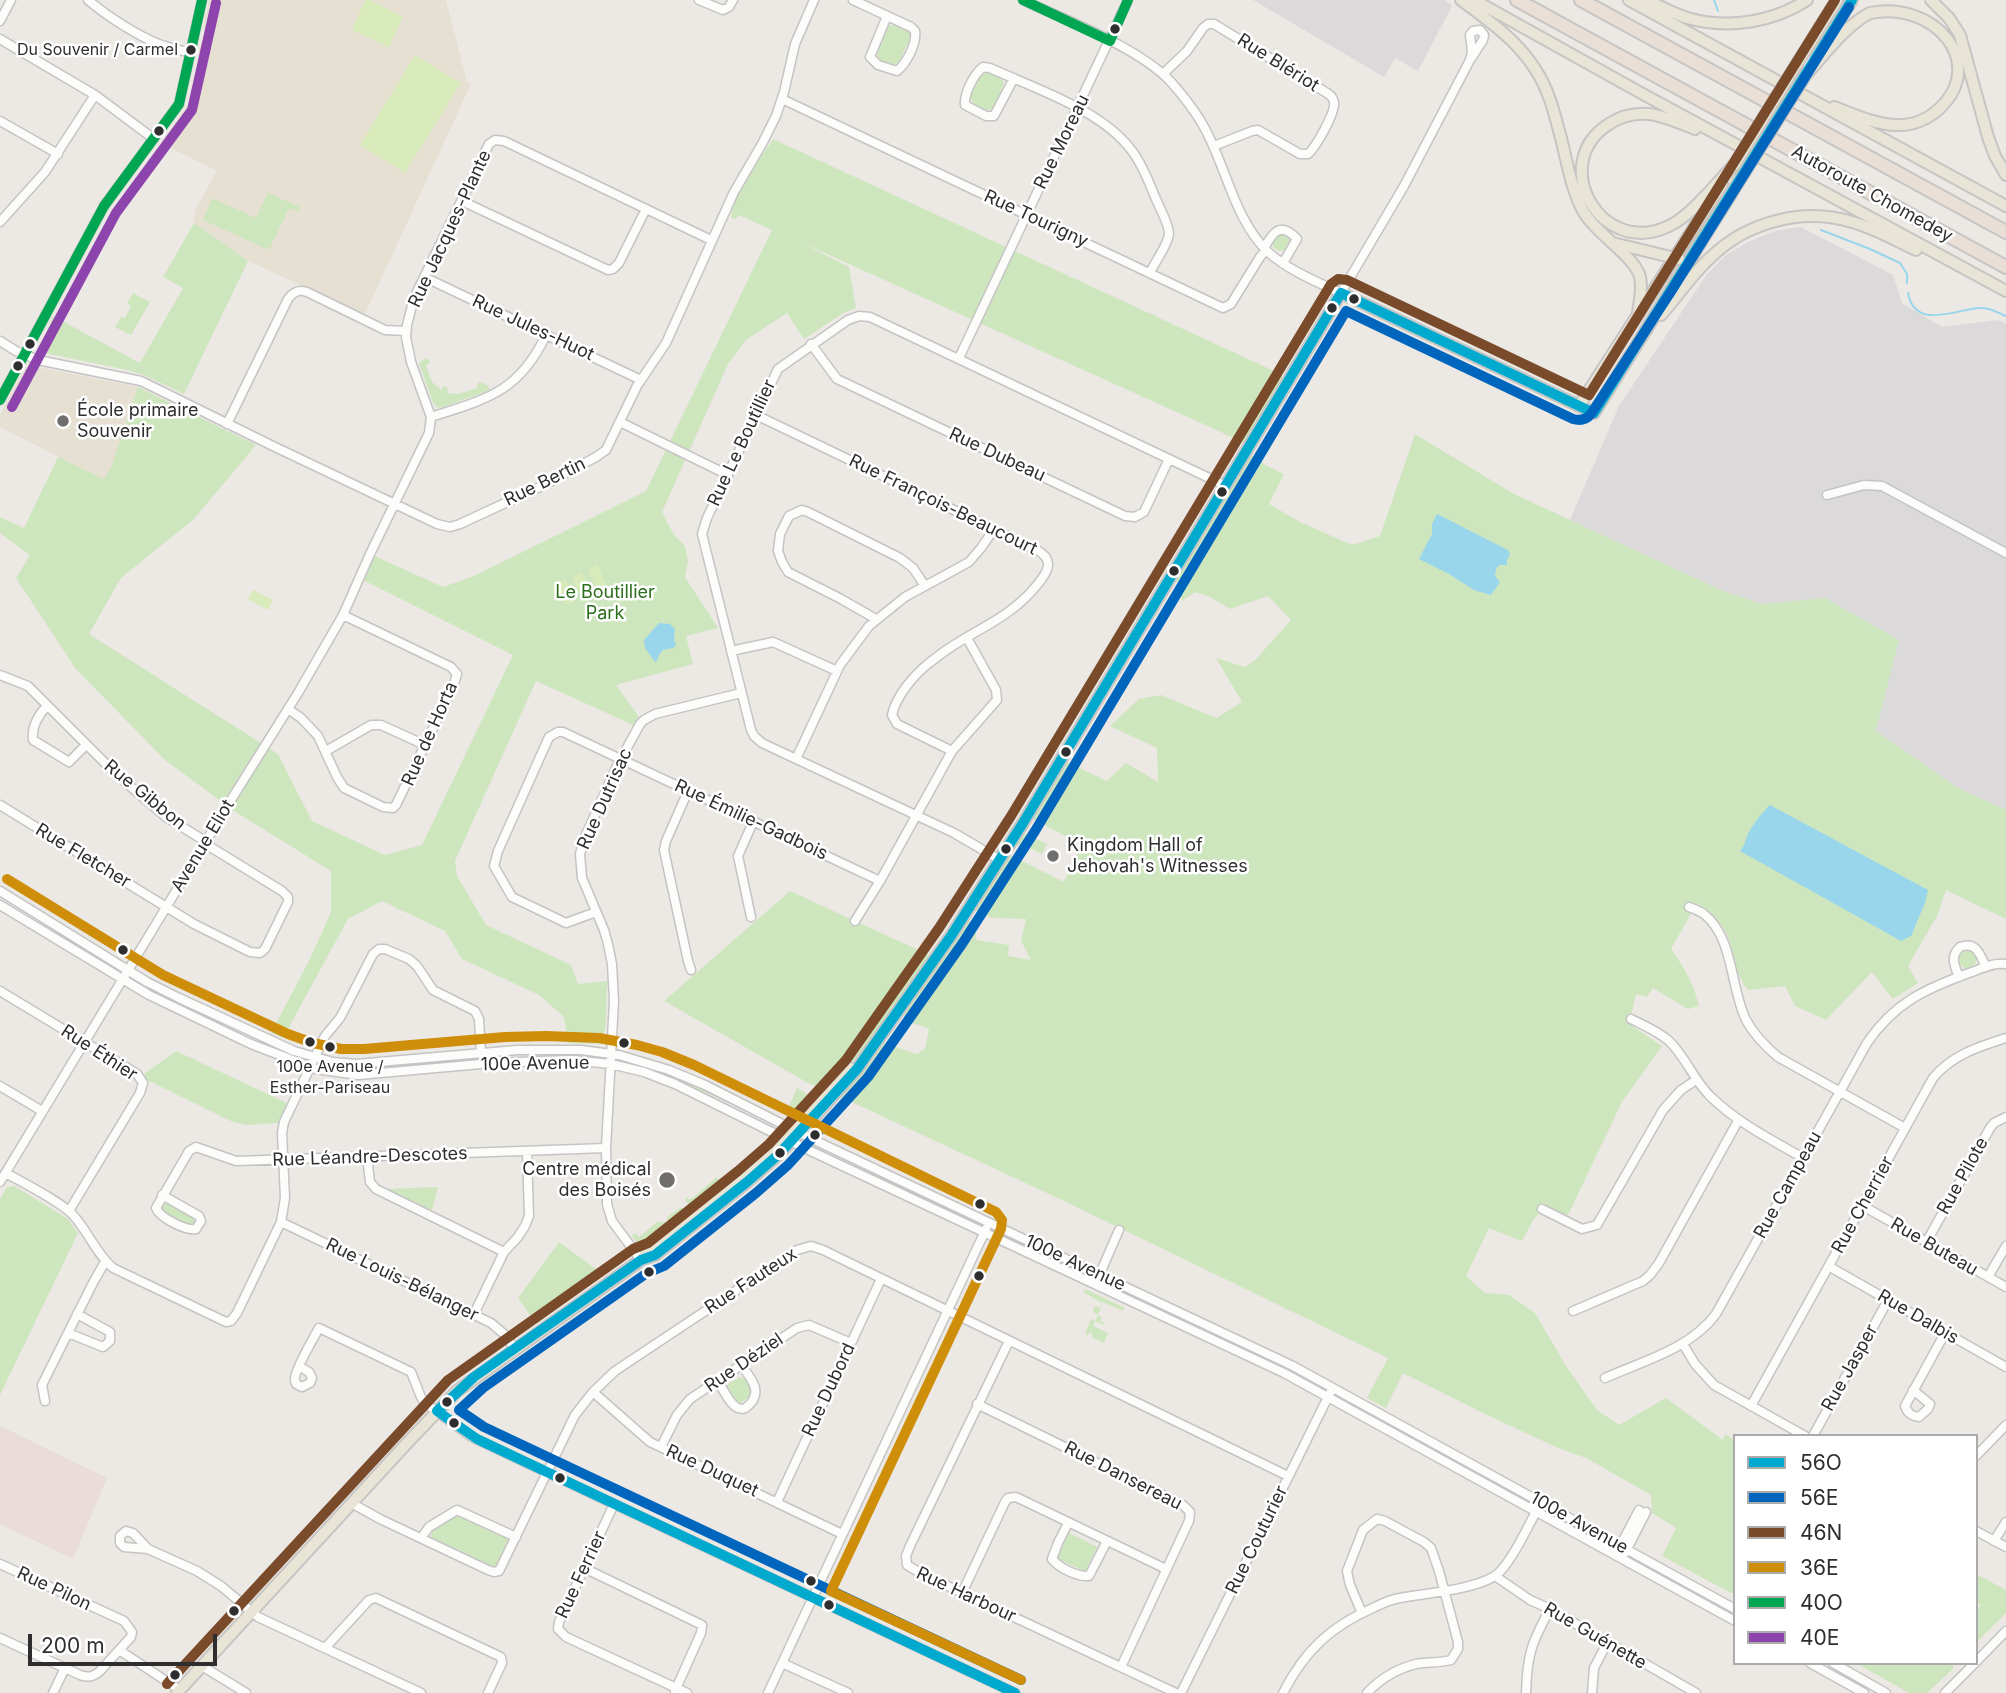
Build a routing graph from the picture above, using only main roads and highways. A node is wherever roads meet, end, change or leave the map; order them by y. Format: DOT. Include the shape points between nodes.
graph roads {
  1 [pos="1461,0"];
  2 [pos="1474,0"];
  3 [pos="1517,0"];
  4 [pos="1581,0"];
  5 [pos="1629,0"];
  6 [pos="1646,0"];
  7 [pos="1807,0"];
  8 [pos="1837,0"];
  9 [pos="1852,0"];
  10 [pos="1931,0"];
  11 [pos="1805,76"];
  12 [pos="1802,95"];
  13 [pos="1737,145"];
  14 [pos="1735,164"];
  15 [pos="2006,175"];
  16 [pos="2006,206"];
  17 [pos="2006,232"];
  18 [pos="1610,242"];
  19 [pos="1676,258"];
  20 [pos="1689,261"];
  21 [pos="2006,267"];
  22 [pos="1989,282"];
  23 [pos="2006,291"];
  24 [pos="1638,314"];
  25 [pos="1645,332"];
  26 [pos="1579,406"];
  27 [pos="178,1692"];
  1 -- 18 [label="main road" via="1507,34 1536,69 1551,102 1580,205"];
  2 -- 13 [label="main road"];
  3 -- 21 [label="highway, Autoroute Chomedey"];
  4 -- 17 [label="highway, Autoroute Chomedey"];
  5 -- 12 [label="main road"];
  6 -- 7 [label="main road" via="1692,19 1728,23 1769,17"];
  8 -- 14 [label="main road, bridge"];
  9 -- 11 [label="main road"];
  10 -- 15 [label="main road" via="1962,39 1990,144"];
  11 -- 12 [label="main road" via="1855,23 1894,7 1916,9 1940,23 1957,61 1949,98 1933,114 1914,123 1883,124"];
  11 -- 20 [label="main road, bridge"];
  12 -- 16 [label="main road"];
  13 -- 14 [label="main road" via="1662,117 1627,116 1592,139 1583,160 1582,179 1600,216 1622,230 1646,233 1684,216"];
  13 -- 22 [label="main road"];
  14 -- 19 [label="main road"];
  18 -- 19 [label="main road"];
  18 -- 24 [label="main road" via="1639,273"];
  19 -- 20 [label="main road"];
  19 -- 24 [label="main road"];
  20 -- 25 [label="main road"];
  22 -- 23 [label="main road"];
  22 -- 25 [label="main road" via="1854,222 1792,218 1754,228 1721,248"];
  24 -- 26 [label="main road"];
  25 -- 26 [label="main road" via="1594,413"];
  26 -- 27 [label="main road" via="1342,293 1000,860 852,1075 753,1177 655,1255 641,1260 469,1381"];
}
